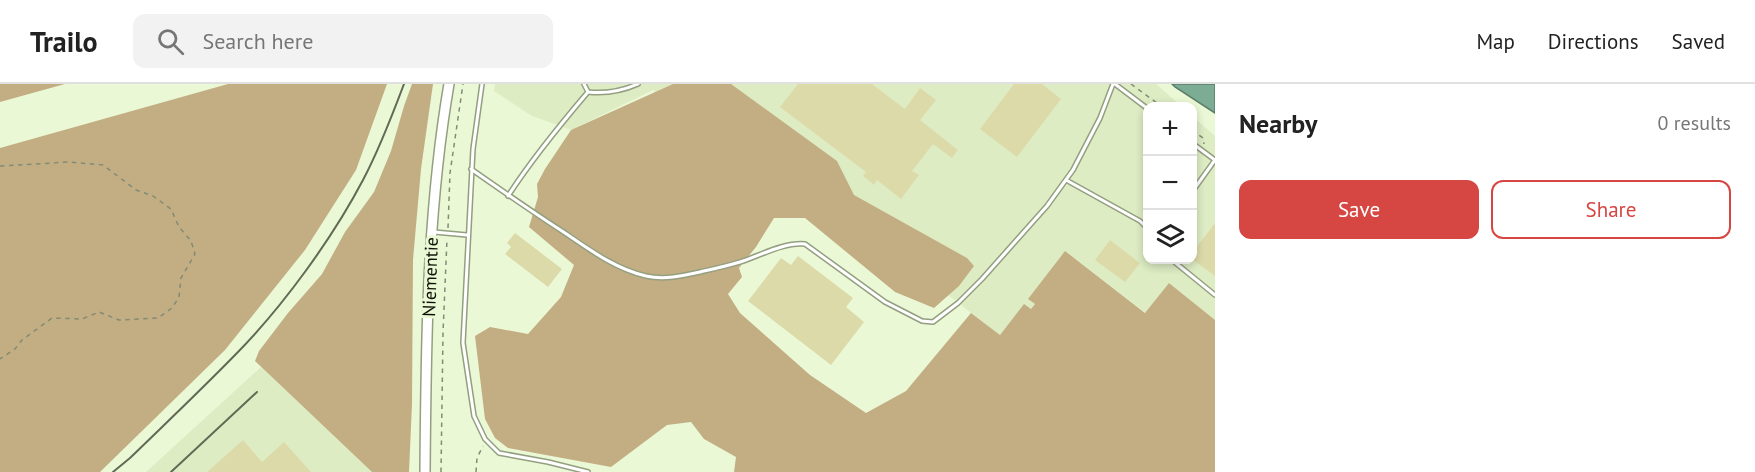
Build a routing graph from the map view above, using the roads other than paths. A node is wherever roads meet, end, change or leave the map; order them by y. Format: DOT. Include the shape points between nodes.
graph roads {
  1 [pos="449,84"];
  2 [pos="482,84"];
  3 [pos="584,84"];
  4 [pos="638,84"];
  5 [pos="1114,84"];
  6 [pos="588,92"];
  7 [pos="1143,105"];
  8 [pos="1197,147"];
  9 [pos="1215,160"];
  10 [pos="471,170"];
  11 [pos="1066,180"];
  12 [pos="1197,185"];
  13 [pos="508,196"];
  14 [pos="1143,224"];
  15 [pos="432,232"];
  16 [pos="467,235"];
  17 [pos="1177,264"];
  18 [pos="1215,295"];
  19 [pos="425,472"];
  20 [pos="588,472"];
  1 -- 15 [label="main road, Niementie"];
  2 -- 10 [label="lane"];
  3 -- 6 [label="lane"];
  4 -- 6 [label="lane" via="623,91"];
  5 -- 7 [label="lane"];
  5 -- 11 [label="lane"];
  6 -- 13 [label="lane"];
  8 -- 9 [label="lane"];
  9 -- 12 [label="lane"];
  10 -- 13 [label="lane"];
  10 -- 16 [label="lane"];
  11 -- 13 [label="lane" via="982,279 933,322 922,321 885,302 805,244 677,277 646,276 602,257"];
  11 -- 14 [label="lane"];
  15 -- 16 [label="lane"];
  15 -- 19 [label="main road, Niementie"];
  16 -- 20 [label="lane" via="463,343 474,416 485,440 499,453"];
  17 -- 18 [label="lane"];
}
